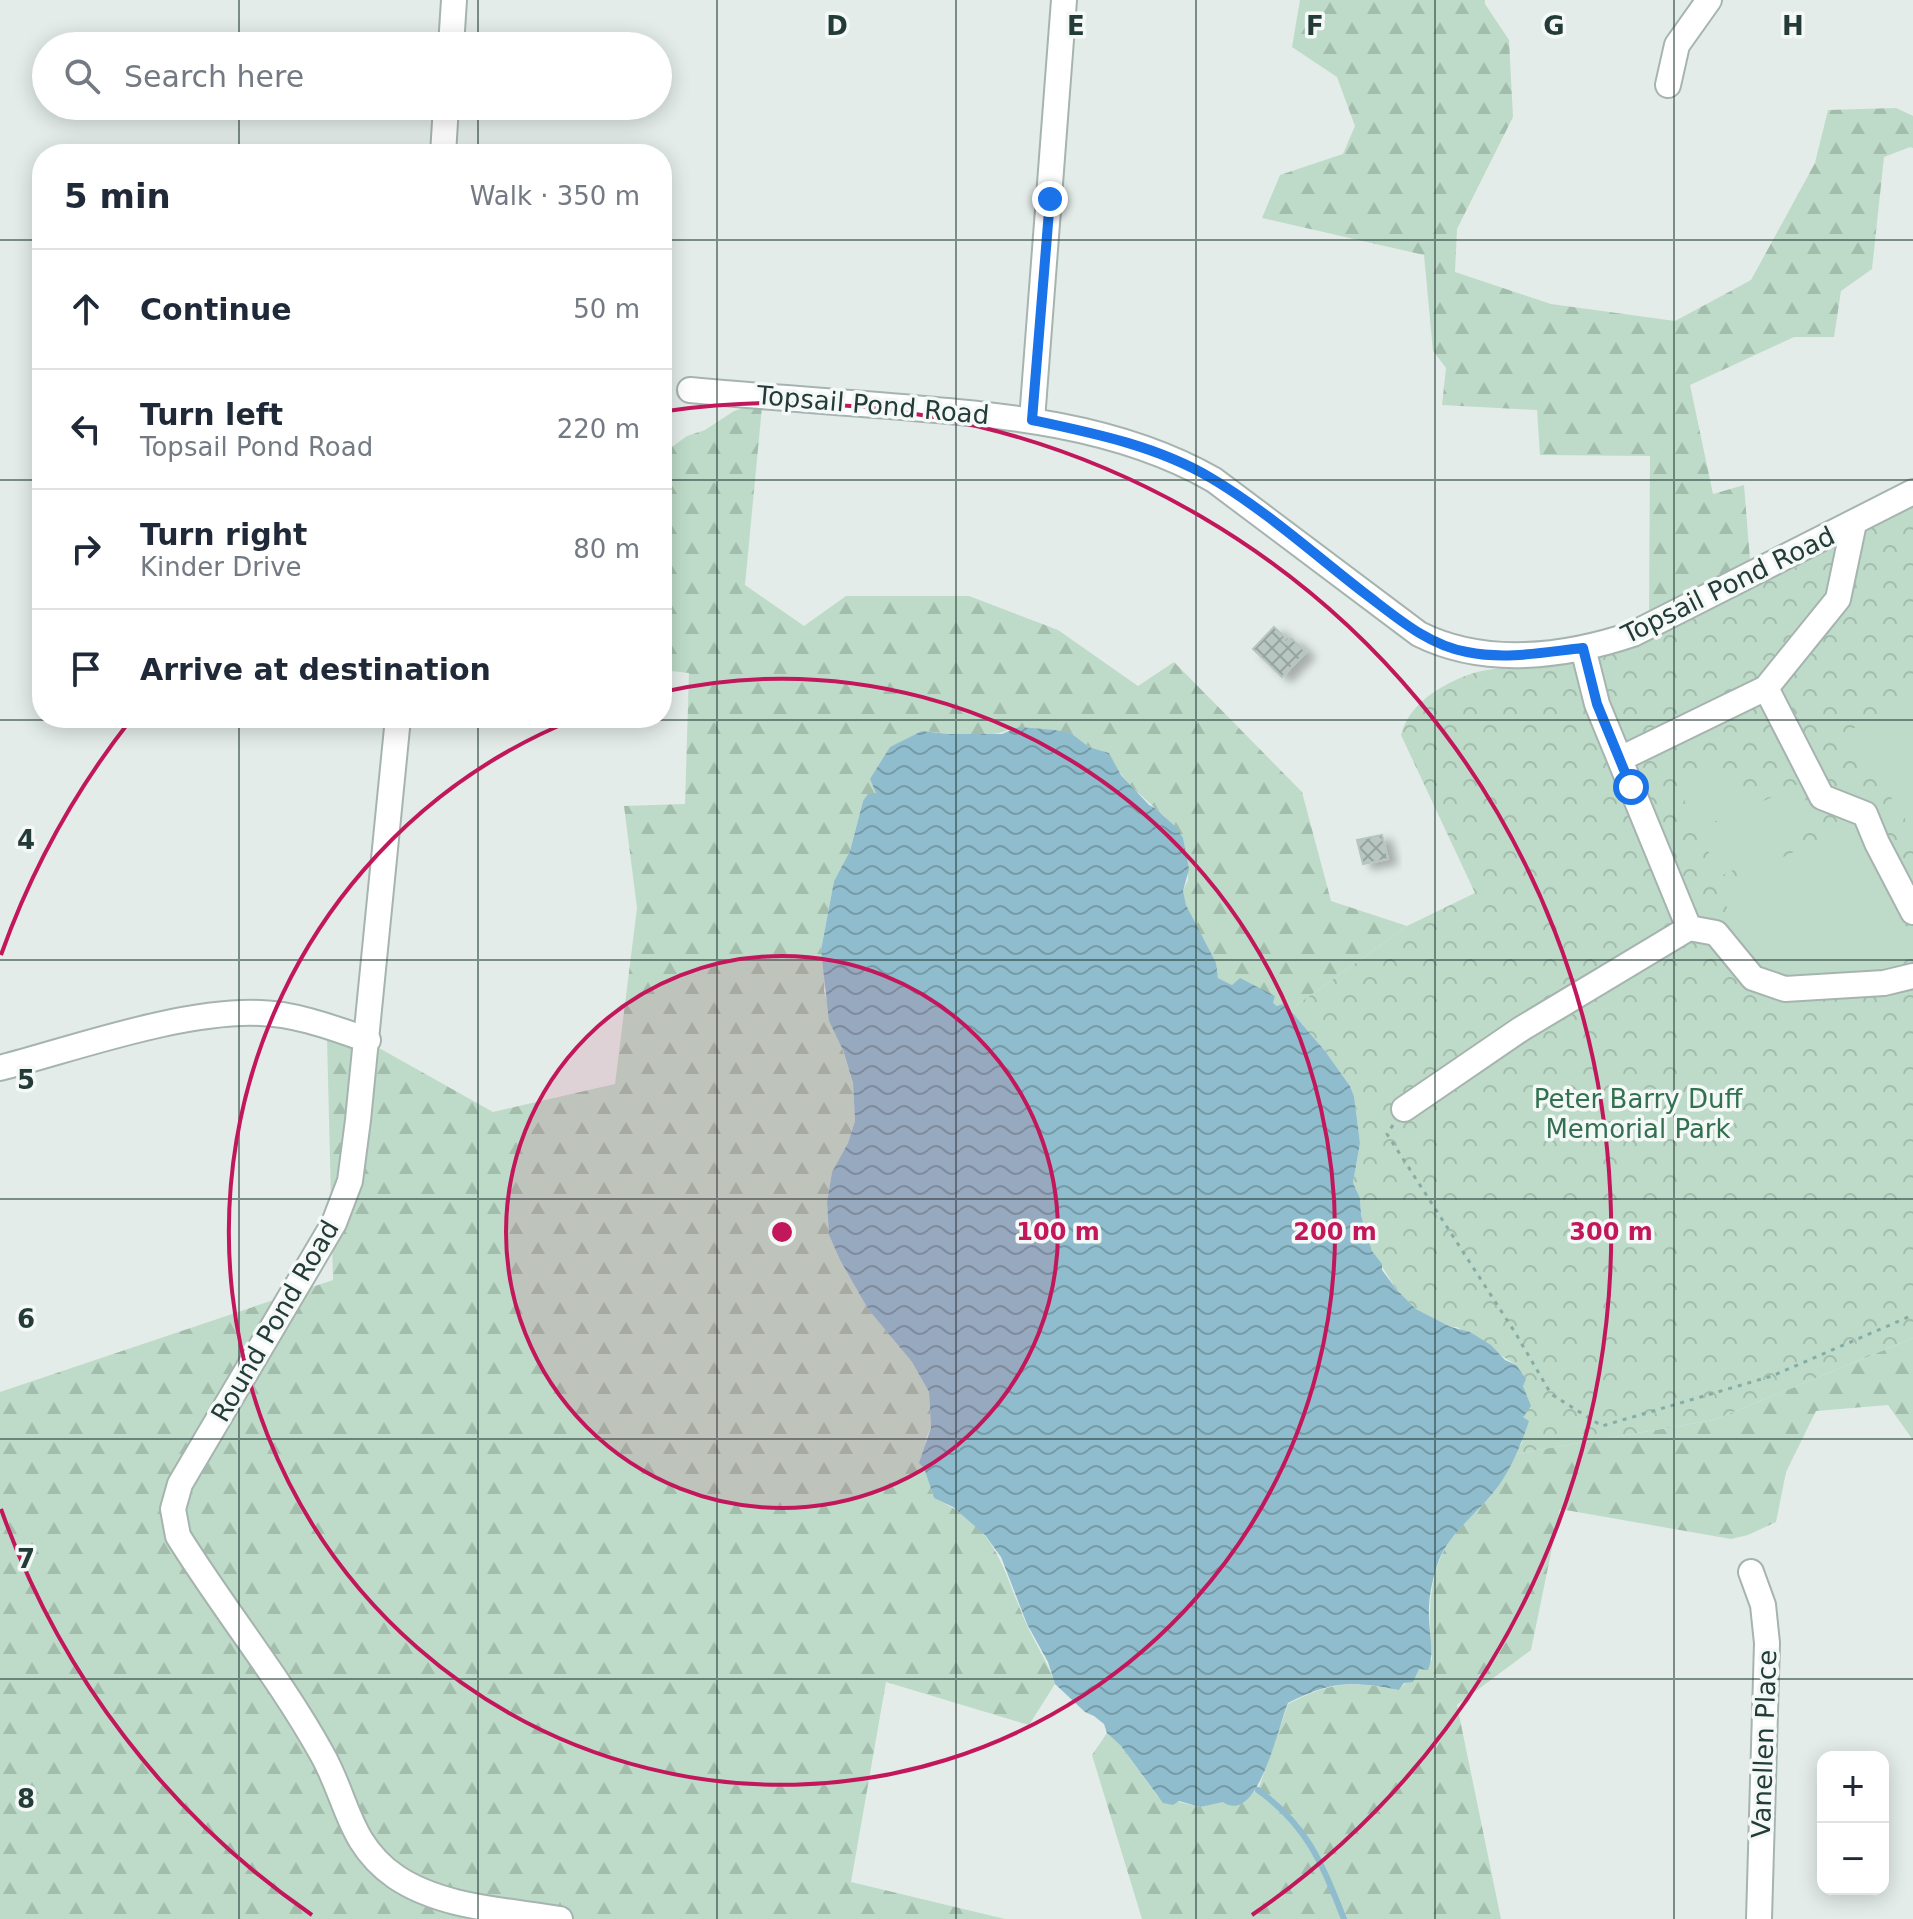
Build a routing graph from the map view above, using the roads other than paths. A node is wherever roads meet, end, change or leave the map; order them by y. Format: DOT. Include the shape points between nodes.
graph roads {
  1 [pos="454,0"];
  2 [pos="1064,0"];
  3 [pos="1709,0"];
  4 [pos="452,32"];
  5 [pos="1668,85"];
  6 [pos="445,120"];
  7 [pos="444,144"];
  8 [pos="690,390"];
  9 [pos="1032,420"];
  10 [pos="1913,492"];
  11 [pos="1854,523"];
  12 [pos="1583,648"];
  13 [pos="1766,688"];
  14 [pos="397,728"];
  15 [pos="1620,759"];
  16 [pos="1913,912"];
  17 [pos="1689,928"];
  18 [pos="1913,976"];
  19 [pos="368,1040"];
  20 [pos="0,1068"];
  21 [pos="1404,1109"];
  22 [pos="1751,1572"];
  23 [pos="560,1919"];
  24 [pos="1759,1919"];
  1 -- 4 [label="street"];
  2 -- 9 [label="street"];
  3 -- 5 [label="street" via="1677,45"];
  6 -- 7 [label="street"];
  8 -- 9 [label="street, Topsail Pond Road"];
  9 -- 12 [label="street, Topsail Pond Road" via="1134,445 1190,466 1409,627 1442,645 1499,656"];
  10 -- 11 [label="street, Topsail Pond Road"];
  11 -- 12 [label="street, Topsail Pond Road" via="1633,634"];
  11 -- 13 [label="street" via="1838,599"];
  12 -- 15 [label="street" via="1597,704"];
  13 -- 15 [label="street"];
  13 -- 16 [label="street" via="1822,797 1865,814"];
  14 -- 19 [label="street, Round Pond Road"];
  15 -- 17 [label="street"];
  17 -- 18 [label="street" via="1716,933 1753,978 1785,989 1884,983"];
  17 -- 21 [label="street" via="1521,1029"];
  19 -- 20 [label="street" via="296,1017 223,1015"];
  19 -- 23 [label="street, Round Pond Road" via="350,1181 334,1223 180,1484 173,1509 178,1536 316,1744 349,1821 376,1861 410,1884 451,1900"];
  22 -- 24 [label="street, Vanellen Place" via="1767,1633"];
}
